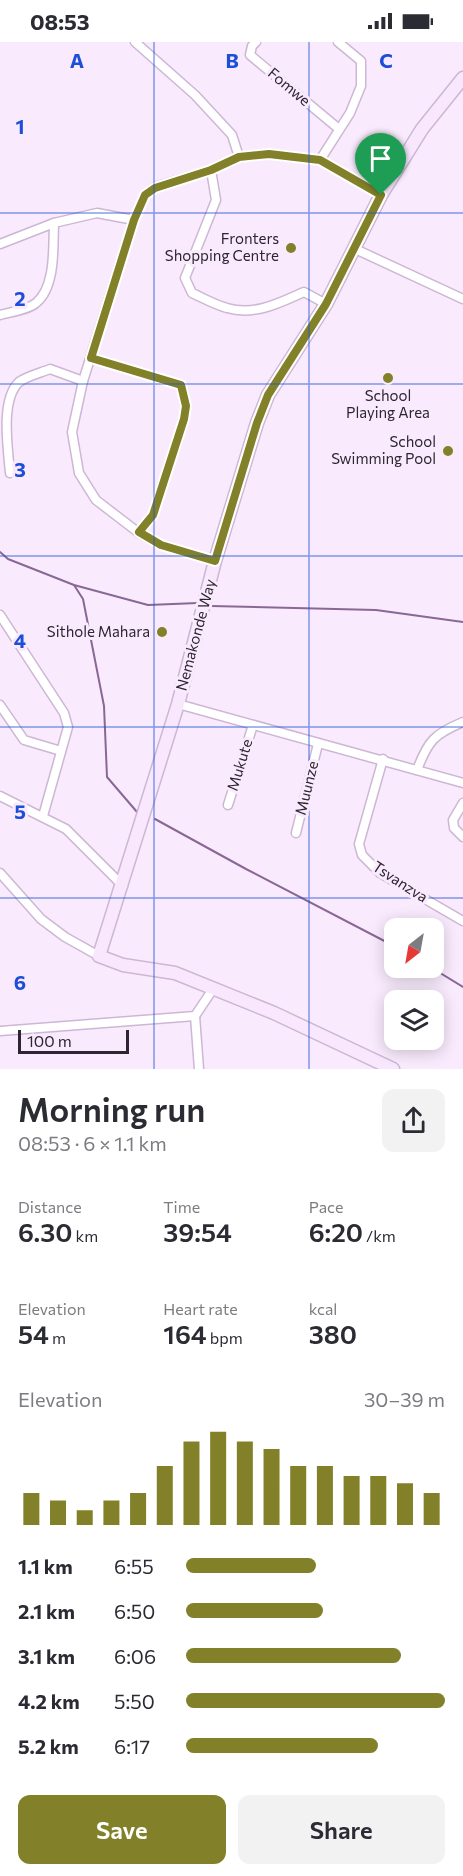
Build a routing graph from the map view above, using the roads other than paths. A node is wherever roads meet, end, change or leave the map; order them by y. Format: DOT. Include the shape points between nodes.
graph roads {
  1 [pos="135,42"];
  2 [pos="256,42"];
  3 [pos="338,42"];
  4 [pos="463,78"];
  5 [pos="339,129"];
  6 [pos="239,157"];
  7 [pos="320,160"];
  8 [pos="211,170"];
  9 [pos="381,195"];
  10 [pos="134,220"];
  11 [pos="54,223"];
  12 [pos="0,244"];
  13 [pos="353,248"];
  14 [pos="463,299"];
  15 [pos="326,304"];
  16 [pos="0,315"];
  17 [pos="91,358"];
  18 [pos="83,381"];
  19 [pos="10,473"];
  20 [pos="139,532"];
  21 [pos="215,561"];
  22 [pos="0,615"];
  23 [pos="178,704"];
  24 [pos="0,705"];
  25 [pos="463,722"];
  26 [pos="253,725"];
  27 [pos="318,744"];
  28 [pos="61,751"];
  29 [pos="383,759"];
  30 [pos="417,770"];
  31 [pos="463,783"];
  32 [pos="0,796"];
  33 [pos="463,803"];
  34 [pos="228,805"];
  35 [pos="43,816"];
  36 [pos="296,833"];
  37 [pos="463,837"];
  38 [pos="0,873"];
  39 [pos="123,886"];
  40 [pos="463,921"];
  41 [pos="99,956"];
  42 [pos="213,989"];
  43 [pos="195,1016"];
  44 [pos="0,1031"];
  45 [pos="199,1069"];
  46 [pos="393,1069"];
  1 -- 6 [label="street" via="203,103 232,135"];
  2 -- 5 [label="street, Fomwe" via="250,55"];
  3 -- 5 [label="street" via="361,61 361,86"];
  4 -- 9 [label="street, Nemakonde Way" via="422,129"];
  5 -- 7 [label="street"];
  6 -- 7 [label="street" via="269,154"];
  6 -- 8 [label="street"];
  7 -- 9 [label="street"];
  8 -- 10 [label="street" via="155,188 145,195"];
  8 -- 15 [label="street" via="216,200 185,278 192,293 227,309 250,311 265,309 304,292"];
  9 -- 13 [label="street, Nemakonde Way"];
  10 -- 11 [label="street" via="98,213"];
  10 -- 17 [label="street"];
  11 -- 12 [label="street"];
  11 -- 16 [label="street" via="53,260 46,289 35,304"];
  13 -- 14 [label="street"];
  13 -- 15 [label="street, Nemakonde Way"];
  15 -- 21 [label="street, Nemakonde Way" via="268,395"];
  17 -- 18 [label="street"];
  17 -- 20 [label="street" via="181,385 186,406 184,419 153,515"];
  18 -- 19 [label="street" via="50,369 20,381 10,393 5,423"];
  18 -- 20 [label="street" via="72,432 79,472 96,500"];
  20 -- 21 [label="street" via="161,545"];
  21 -- 23 [label="street, Nemakonde Way"];
  22 -- 28 [label="street" via="64,713 68,728"];
  23 -- 26 [label="street"];
  23 -- 39 [label="street, Nemakonde Way"];
  24 -- 28 [label="street" via="24,740"];
  25 -- 30 [label="street" via="443,730 426,747"];
  26 -- 27 [label="street"];
  26 -- 34 [label="street, Mukute"];
  27 -- 29 [label="street"];
  27 -- 36 [label="street, Muunze"];
  28 -- 35 [label="street"];
  29 -- 30 [label="street"];
  29 -- 40 [label="street, Tsvanzva" via="359,844 362,855 380,873"];
  30 -- 31 [label="street"];
  32 -- 35 [label="street"];
  33 -- 37 [label="street" via="453,820 454,828"];
  35 -- 39 [label="street" via="66,829"];
  38 -- 41 [label="street" via="41,919"];
  39 -- 41 [label="street, Nemakonde Way"];
  41 -- 42 [label="street" via="123,965 175,973"];
  42 -- 43 [label="street"];
  42 -- 46 [label="street"];
  43 -- 44 [label="street"];
  43 -- 45 [label="street"];
}
